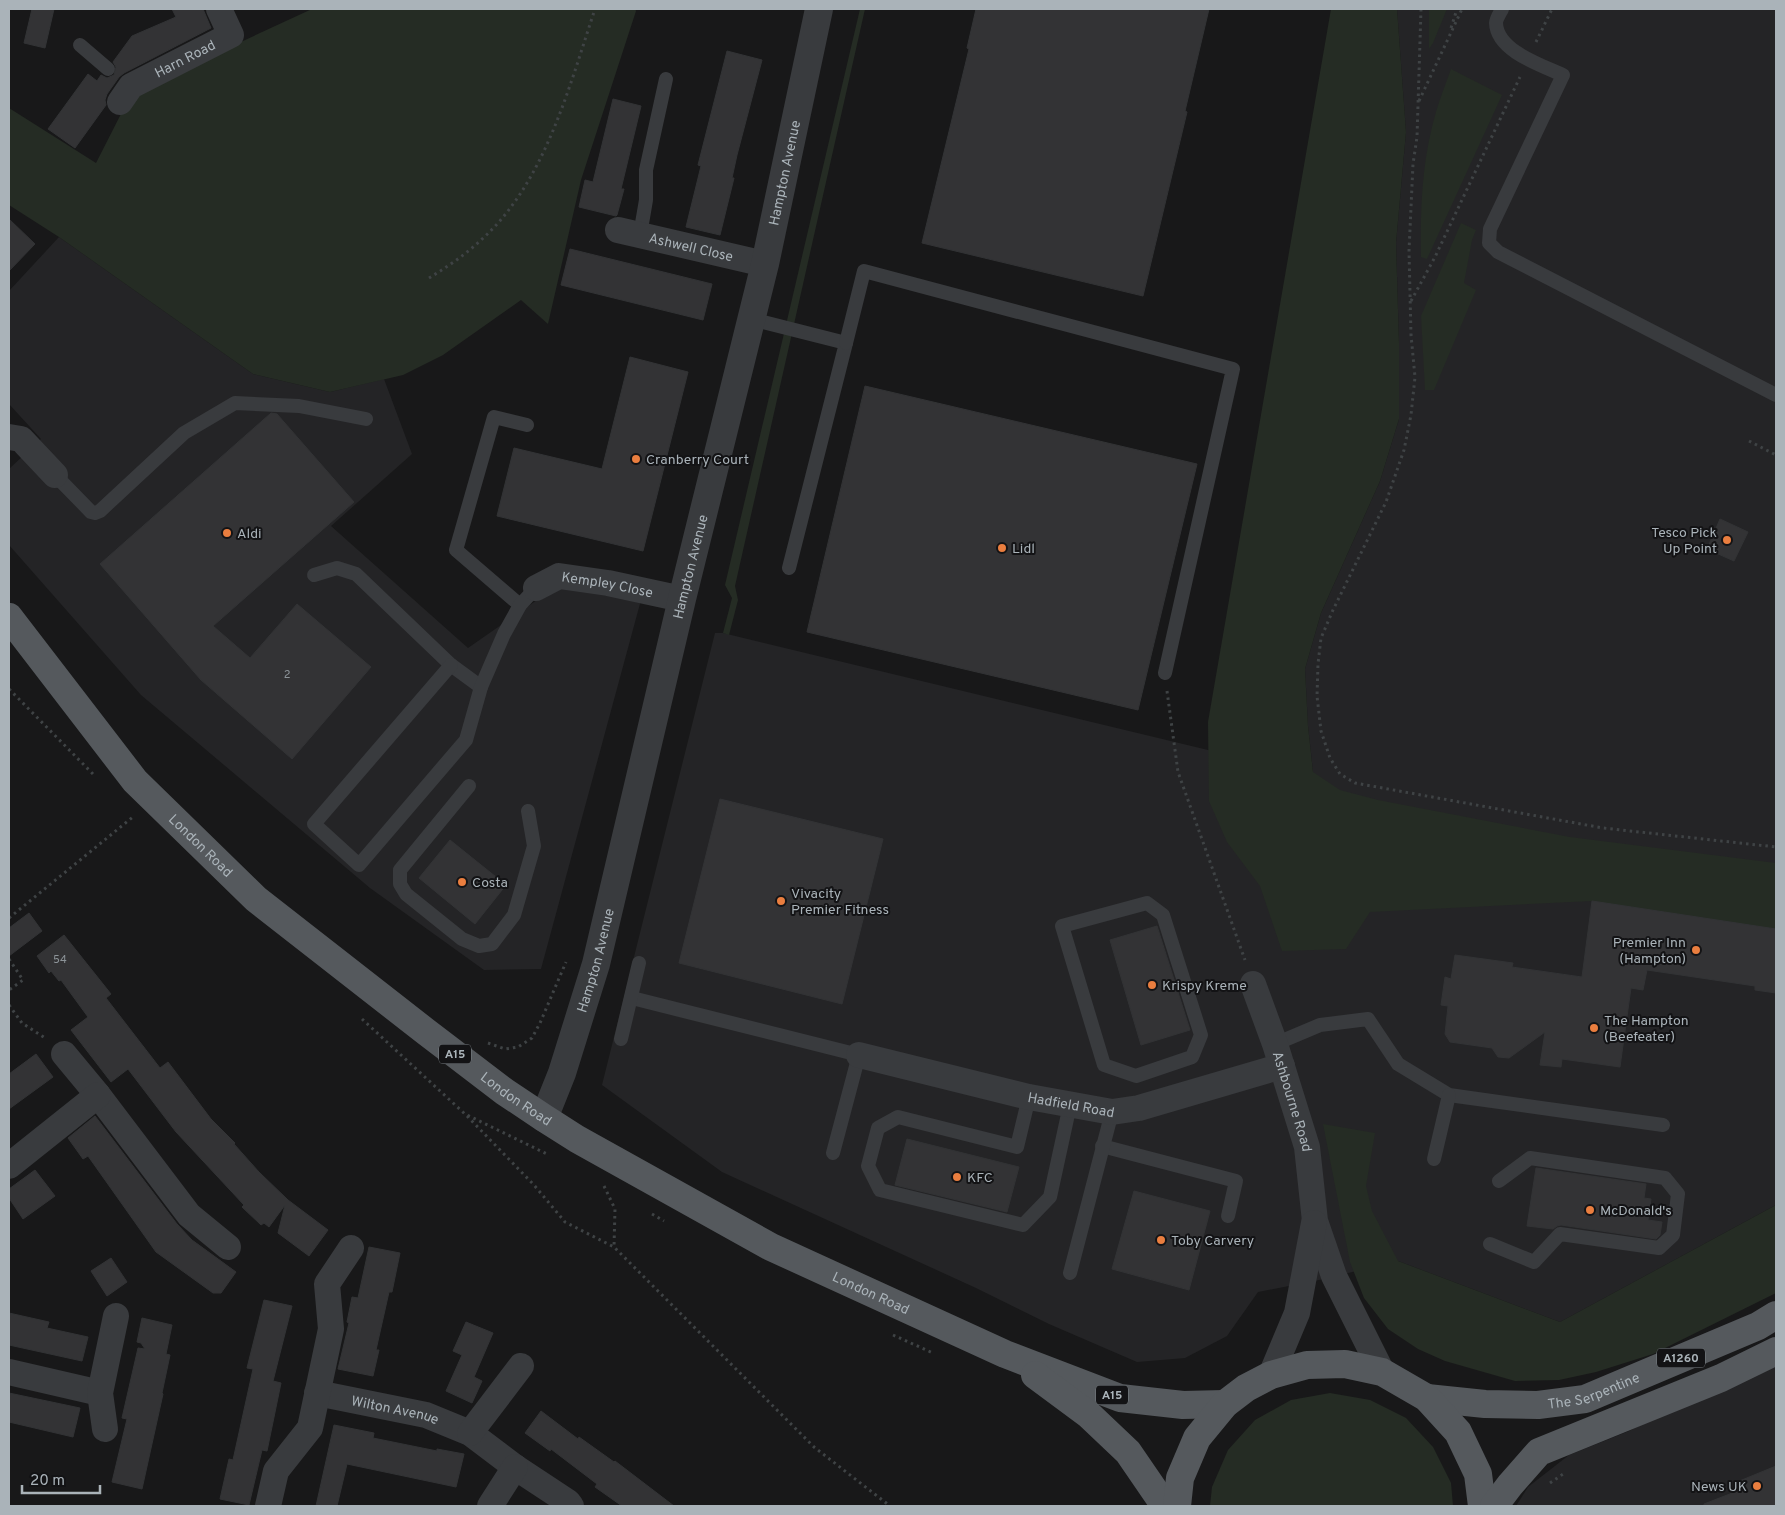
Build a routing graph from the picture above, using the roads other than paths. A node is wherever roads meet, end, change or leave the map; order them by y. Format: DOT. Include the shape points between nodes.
graph roads {
  1 [pos="219,9"];
  2 [pos="819,9"];
  3 [pos="1502,9"];
  4 [pos="80,45"];
  5 [pos="108,69"];
  6 [pos="666,79"];
  7 [pos="125,89"];
  8 [pos="629,233"];
  9 [pos="764,264"];
  10 [pos="751,319"];
  11 [pos="846,343"];
  12 [pos="1776,395"];
  13 [pos="366,419"];
  14 [pos="527,425"];
  15 [pos="9,437"];
  16 [pos="55,475"];
  17 [pos="789,568"];
  18 [pos="314,575"];
  19 [pos="528,597"];
  20 [pos="682,599"];
  21 [pos="9,617"];
  22 [pos="451,665"];
  23 [pos="1165,673"];
  24 [pos="481,687"];
  25 [pos="469,786"];
  26 [pos="528,811"];
  27 [pos="1062,926"];
  28 [pos="639,963"];
  29 [pos="1253,984"];
  30 [pos="632,998"];
  31 [pos="621,1039"];
  32 [pos="64,1054"];
  33 [pos="859,1055"];
  34 [pos="1279,1055"];
  35 [pos="98,1095"];
  36 [pos="1449,1095"];
  37 [pos="1029,1096"];
  38 [pos="1070,1105"];
  39 [pos="1112,1112"];
  40 [pos="544,1118"];
  41 [pos="1663,1126"];
  42 [pos="1102,1146"];
  43 [pos="833,1153"];
  44 [pos="1434,1159"];
  45 [pos="9,1166"];
  46 [pos="1499,1181"];
  47 [pos="1228,1216"];
  48 [pos="1315,1221"];
  49 [pos="1490,1244"];
  50 [pos="228,1247"];
  51 [pos="350,1248"];
  52 [pos="1070,1273"];
  53 [pos="1776,1315"];
  54 [pos="116,1316"];
  55 [pos="1776,1351"];
  56 [pos="1005,1354"];
  57 [pos="520,1366"];
  58 [pos="9,1372"];
  59 [pos="1382,1372"];
  60 [pos="1270,1375"];
  61 [pos="100,1393"];
  62 [pos="318,1393"];
  63 [pos="1427,1398"];
  64 [pos="1225,1404"];
  65 [pos="105,1429"];
  66 [pos="470,1434"];
  67 [pos="515,1466"];
  68 [pos="268,1506"];
  69 [pos="490,1506"];
  70 [pos="571,1506"];
  71 [pos="1165,1506"];
  72 [pos="1177,1506"];
  73 [pos="1482,1506"];
  74 [pos="1494,1506"];
  1 -- 7 [label="street, Harn Road" via="231,35"];
  2 -- 9 [label="street, Hampton Avenue"];
  3 -- 12 [label="lane" via="1496,22 1499,37 1508,48 1563,75 1490,229 1489,243 1498,252"];
  4 -- 5 [label="lane"];
  6 -- 8 [label="lane" via="646,170 646,200"];
  8 -- 9 [label="street, Ashwell Close"];
  9 -- 10 [label="street, Hampton Avenue"];
  10 -- 11 [label="lane"];
  10 -- 20 [label="street, Hampton Avenue"];
  11 -- 17 [label="lane"];
  11 -- 23 [label="lane" via="864,271 1233,369"];
  13 -- 16 [label="lane" via="299,406 235,403 184,433 100,512 95,513"];
  14 -- 19 [label="lane" via="494,418 456,550"];
  15 -- 16 [label="street" via="21,439"];
  18 -- 22 [label="lane" via="336,568 356,574"];
  19 -- 20 [label="street, Kempley Close" via="559,576"];
  19 -- 24 [label="lane" via="504,634"];
  20 -- 40 [label="street, Hampton Avenue" via="596,964"];
  21 -- 40 [label="main road, London Road / A15" via="135,781 256,899 425,1031"];
  22 -- 24 [label="lane"];
  22 -- 24 [label="lane" via="314,824 359,865 466,740"];
  25 -- 26 [label="lane" via="400,870 400,884 406,894 462,939 478,946 492,944 514,915 534,846"];
  27 -- 27 [label="lane" via="1146,903 1163,914 1201,1036 1192,1058 1136,1076 1104,1065"];
  28 -- 30 [label="lane"];
  29 -- 34 [label="street, Ashbourne Road"];
  30 -- 31 [label="lane"];
  30 -- 33 [label="lane"];
  32 -- 35 [label="street"];
  33 -- 37 [label="street, Hadfield Road"];
  33 -- 43 [label="lane"];
  34 -- 36 [label="lane" via="1320,1025 1368,1019 1398,1064"];
  34 -- 39 [label="street, Hadfield Road" via="1139,1108"];
  34 -- 48 [label="street, Ashbourne Road" via="1307,1147"];
  35 -- 45 [label="street"];
  35 -- 50 [label="street" via="189,1215"];
  36 -- 41 [label="lane"];
  36 -- 44 [label="lane"];
  37 -- 38 [label="street, Hadfield Road"];
  37 -- 38 [label="lane" via="1017,1147 898,1117 878,1128 868,1166 880,1190 1023,1225 1050,1197"];
  38 -- 39 [label="street, Hadfield Road"];
  39 -- 42 [label="lane"];
  40 -- 56 [label="main road, London Road / A15" via="772,1246"];
  42 -- 47 [label="lane" via="1236,1181"];
  42 -- 52 [label="lane"];
  46 -- 49 [label="lane" via="1530,1158 1665,1178 1678,1194 1673,1235 1659,1248 1560,1234 1534,1262"];
  48 -- 59 [label="street, Ashbourne Road" via="1334,1276"];
  48 -- 60 [label="street, Ashbourne Road" via="1297,1313"];
  51 -- 62 [label="street" via="327,1284 331,1330"];
  53 -- 63 [label="main road, The Serpentine / A1260" via="1758,1326 1585,1398 1538,1405"];
  54 -- 61 [label="street"];
  55 -- 74 [label="main road, A1260" via="1721,1378 1540,1452"];
  56 -- 64 [label="main road, London Road / A15" via="1120,1398 1183,1405"];
  56 -- 71 [label="main road, London Road / A15" via="1089,1415 1128,1452"];
  57 -- 66 [label="street"];
  58 -- 61 [label="street"];
  59 -- 60 [label="main road" via="1345,1364 1326,1364 1307,1365"];
  59 -- 63 [label="main road"];
  60 -- 64 [label="main road"];
  61 -- 65 [label="street"];
  62 -- 66 [label="street, Wilton Avenue" via="426,1415"];
  62 -- 68 [label="street" via="310,1428 276,1471"];
  63 -- 73 [label="main road" via="1458,1432 1478,1474"];
  64 -- 72 [label="main road" via="1197,1438 1180,1478"];
  66 -- 67 [label="street, Wilton Avenue"];
  67 -- 69 [label="street"];
  67 -- 70 [label="street, Wilton Avenue"];
}
